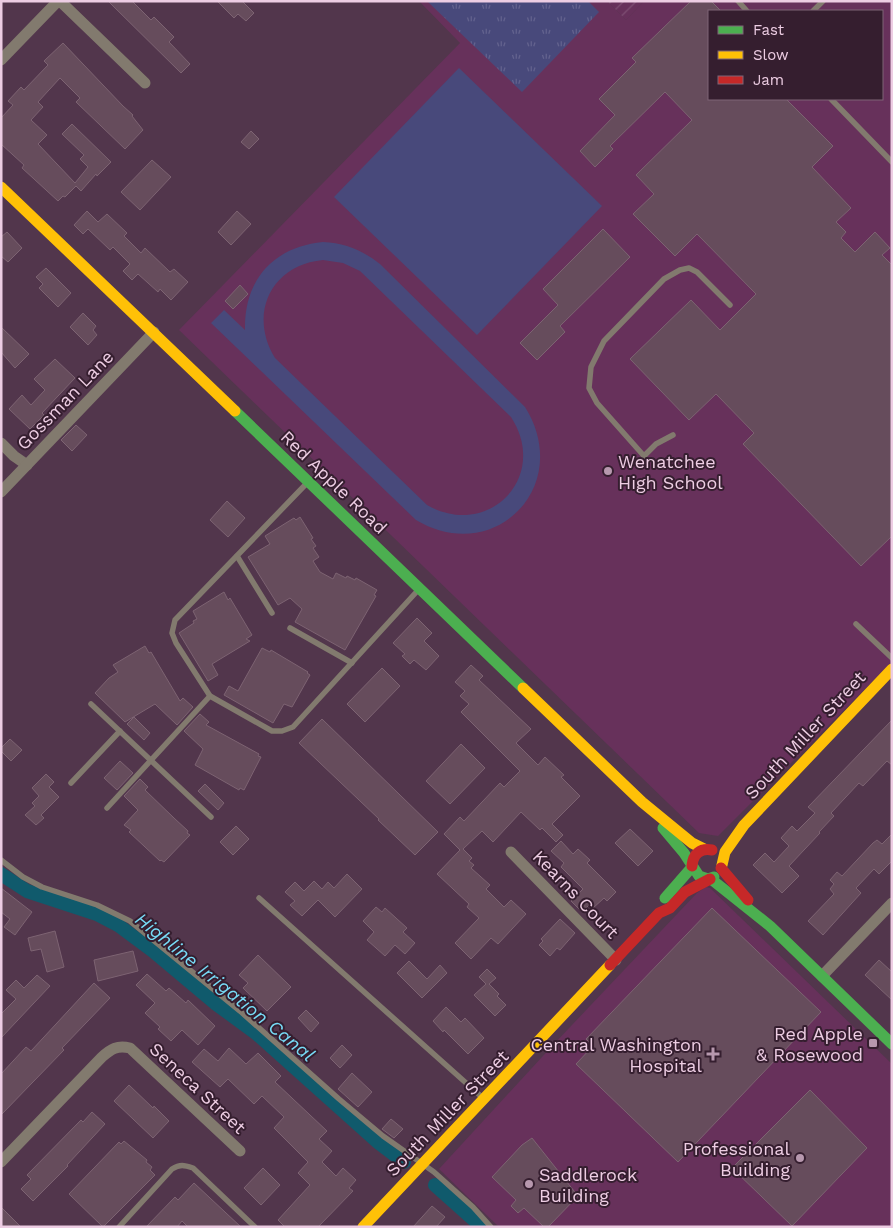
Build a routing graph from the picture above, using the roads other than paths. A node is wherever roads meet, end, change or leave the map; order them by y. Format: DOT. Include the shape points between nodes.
graph roads {
  1 [pos="59,1"];
  2 [pos="823,1"];
  3 [pos="814,10"];
  4 [pos="1,60"];
  5 [pos="145,83"];
  6 [pos="832,100"];
  7 [pos="892,162"];
  8 [pos="1,187"];
  9 [pos="730,305"];
  10 [pos="154,332"];
  11 [pos="673,435"];
  12 [pos="1,444"];
  13 [pos="27,465"];
  14 [pos="309,482"];
  15 [pos="1,492"];
  16 [pos="237,556"];
  17 [pos="420,588"];
  18 [pos="272,613"];
  19 [pos="856,624"];
  20 [pos="290,628"];
  21 [pos="892,658"];
  22 [pos="352,662"];
  23 [pos="892,669"];
  24 [pos="210,696"];
  25 [pos="91,704"];
  26 [pos="120,731"];
  27 [pos="151,760"];
  28 [pos="71,783"];
  29 [pos="642,802"];
  30 [pos="107,808"];
  31 [pos="211,817"];
  32 [pos="744,825"];
  33 [pos="705,849"];
  34 [pos="511,852"];
  35 [pos="1,860"];
  36 [pos="721,866"];
  37 [pos="692,867"];
  38 [pos="710,879"];
  39 [pos="260,898"];
  40 [pos="892,903"];
  41 [pos="659,913"];
  42 [pos="770,926"];
  43 [pos="616,960"];
  44 [pos="822,976"];
  45 [pos="892,1044"];
  46 [pos="484,1099"];
  47 [pos="240,1151"];
  48 [pos="1,1162"];
  49 [pos="422,1164"];
  50 [pos="119,1227"];
  51 [pos="255,1227"];
  52 [pos="363,1227"];
  53 [pos="491,1227"];
  1 -- 4 [label="street"];
  1 -- 5 [label="street"];
  2 -- 3 [label="lane"];
  6 -- 7 [label="lane"];
  8 -- 10 [label="street, Red Apple Road"];
  9 -- 11 [label="lane" via="697,272 688,268 680,270 664,279 604,341 591,367 589,388 592,395 644,456 656,444"];
  10 -- 13 [label="street, Gossman Lane"];
  10 -- 14 [label="street, Red Apple Road"];
  12 -- 13 [label="street"];
  13 -- 15 [label="street, Gossman Lane"];
  14 -- 16 [label="lane"];
  14 -- 17 [label="street, Red Apple Road"];
  16 -- 18 [label="lane"];
  16 -- 24 [label="lane" via="175,620 172,632"];
  17 -- 22 [label="lane"];
  17 -- 29 [label="street, Red Apple Road"];
  19 -- 21 [label="lane"];
  20 -- 22 [label="lane"];
  22 -- 24 [label="lane" via="293,727 282,731 272,731"];
  23 -- 32 [label="street, South Miller Street"];
  24 -- 27 [label="lane"];
  25 -- 26 [label="lane"];
  26 -- 27 [label="lane"];
  26 -- 28 [label="lane"];
  27 -- 30 [label="lane"];
  27 -- 31 [label="lane"];
  29 -- 33 [label="street, Red Apple Road" via="692,843"];
  29 -- 37 [label="street, Red Apple Road"];
  32 -- 33 [label="street, South Miller Street"];
  32 -- 36 [label="street, South Miller Street"];
  33 -- 36 [label="street" via="718,854"];
  33 -- 37 [label="street" via="693,857"];
  34 -- 43 [label="street, Kearns Court"];
  35 -- 49 [label="lane" via="42,887 97,905 130,921 240,1011 383,1136"];
  36 -- 38 [label="street" via="716,876"];
  36 -- 42 [label="street"];
  37 -- 38 [label="street" via="696,875"];
  37 -- 41 [label="street, South Miller Street" via="662,902"];
  38 -- 41 [label="street, South Miller Street" via="685,892 670,908"];
  38 -- 42 [label="street"];
  39 -- 46 [label="lane"];
  40 -- 44 [label="street"];
  41 -- 43 [label="street, South Miller Street"];
  42 -- 44 [label="street"];
  43 -- 46 [label="street, South Miller Street"];
  44 -- 45 [label="street"];
  46 -- 49 [label="street, South Miller Street"];
  47 -- 48 [label="street, Seneca Street" via="130,1048 123,1046 106,1054"];
  49 -- 52 [label="street, South Miller Street"];
  49 -- 53 [label="lane" via="473,1207"];
  50 -- 51 [label="lane" via="172,1169 184,1165 193,1168"];
}
